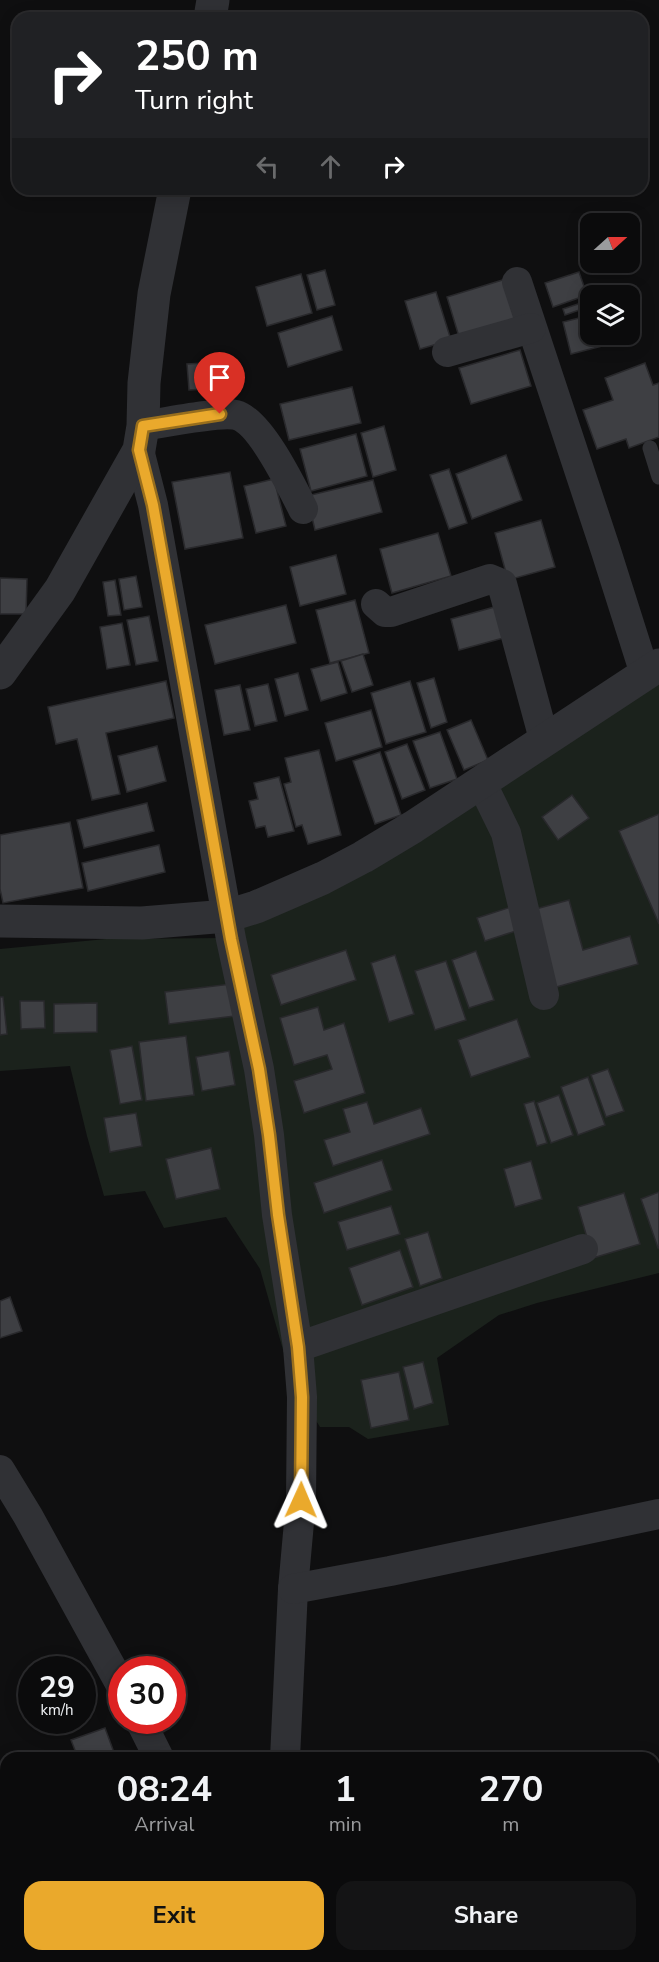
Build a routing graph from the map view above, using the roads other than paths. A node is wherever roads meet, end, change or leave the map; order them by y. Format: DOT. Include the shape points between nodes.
graph roads {
  1 [pos="174,195"];
  2 [pos="517,282"];
  3 [pos="531,328"];
  4 [pos="447,352"];
  5 [pos="141,438"];
  6 [pos="650,448"];
  7 [pos="659,477"];
  8 [pos="303,509"];
  9 [pos="376,604"];
  10 [pos="652,670"];
  11 [pos="0,673"];
  12 [pos="544,739"];
  13 [pos="486,791"];
  14 [pos="0,921"];
  15 [pos="231,938"];
  16 [pos="544,995"];
  17 [pos="583,1249"];
  18 [pos="298,1347"];
  19 [pos="0,1470"];
  20 [pos="659,1514"];
  21 [pos="293,1589"];
  22 [pos="108,1662"];
  23 [pos="147,1734"];
  24 [pos="156,1752"];
  25 [pos="285,1752"];
  1 -- 5 [label="street" via="154,294"];
  2 -- 3 [label="street"];
  3 -- 4 [label="street"];
  3 -- 10 [label="street" via="606,551"];
  5 -- 8 [label="street" via="220,414 236,415 258,433 284,471"];
  5 -- 11 [label="street" via="60,590"];
  5 -- 15 [label="street"];
  6 -- 7 [label="lane"];
  9 -- 12 [label="street" via="391,612 490,579 502,584"];
  10 -- 12 [label="street"];
  12 -- 13 [label="street"];
  13 -- 15 [label="street" via="333,873 256,907"];
  13 -- 16 [label="street" via="506,833"];
  14 -- 15 [label="street" via="142,923"];
  15 -- 18 [label="street" via="259,1069"];
  17 -- 18 [label="street"];
  18 -- 21 [label="street" via="302,1397 301,1500"];
  19 -- 22 [label="street"];
  20 -- 21 [label="street"];
  21 -- 25 [label="street"];
  23 -- 24 [label="street"];
}
